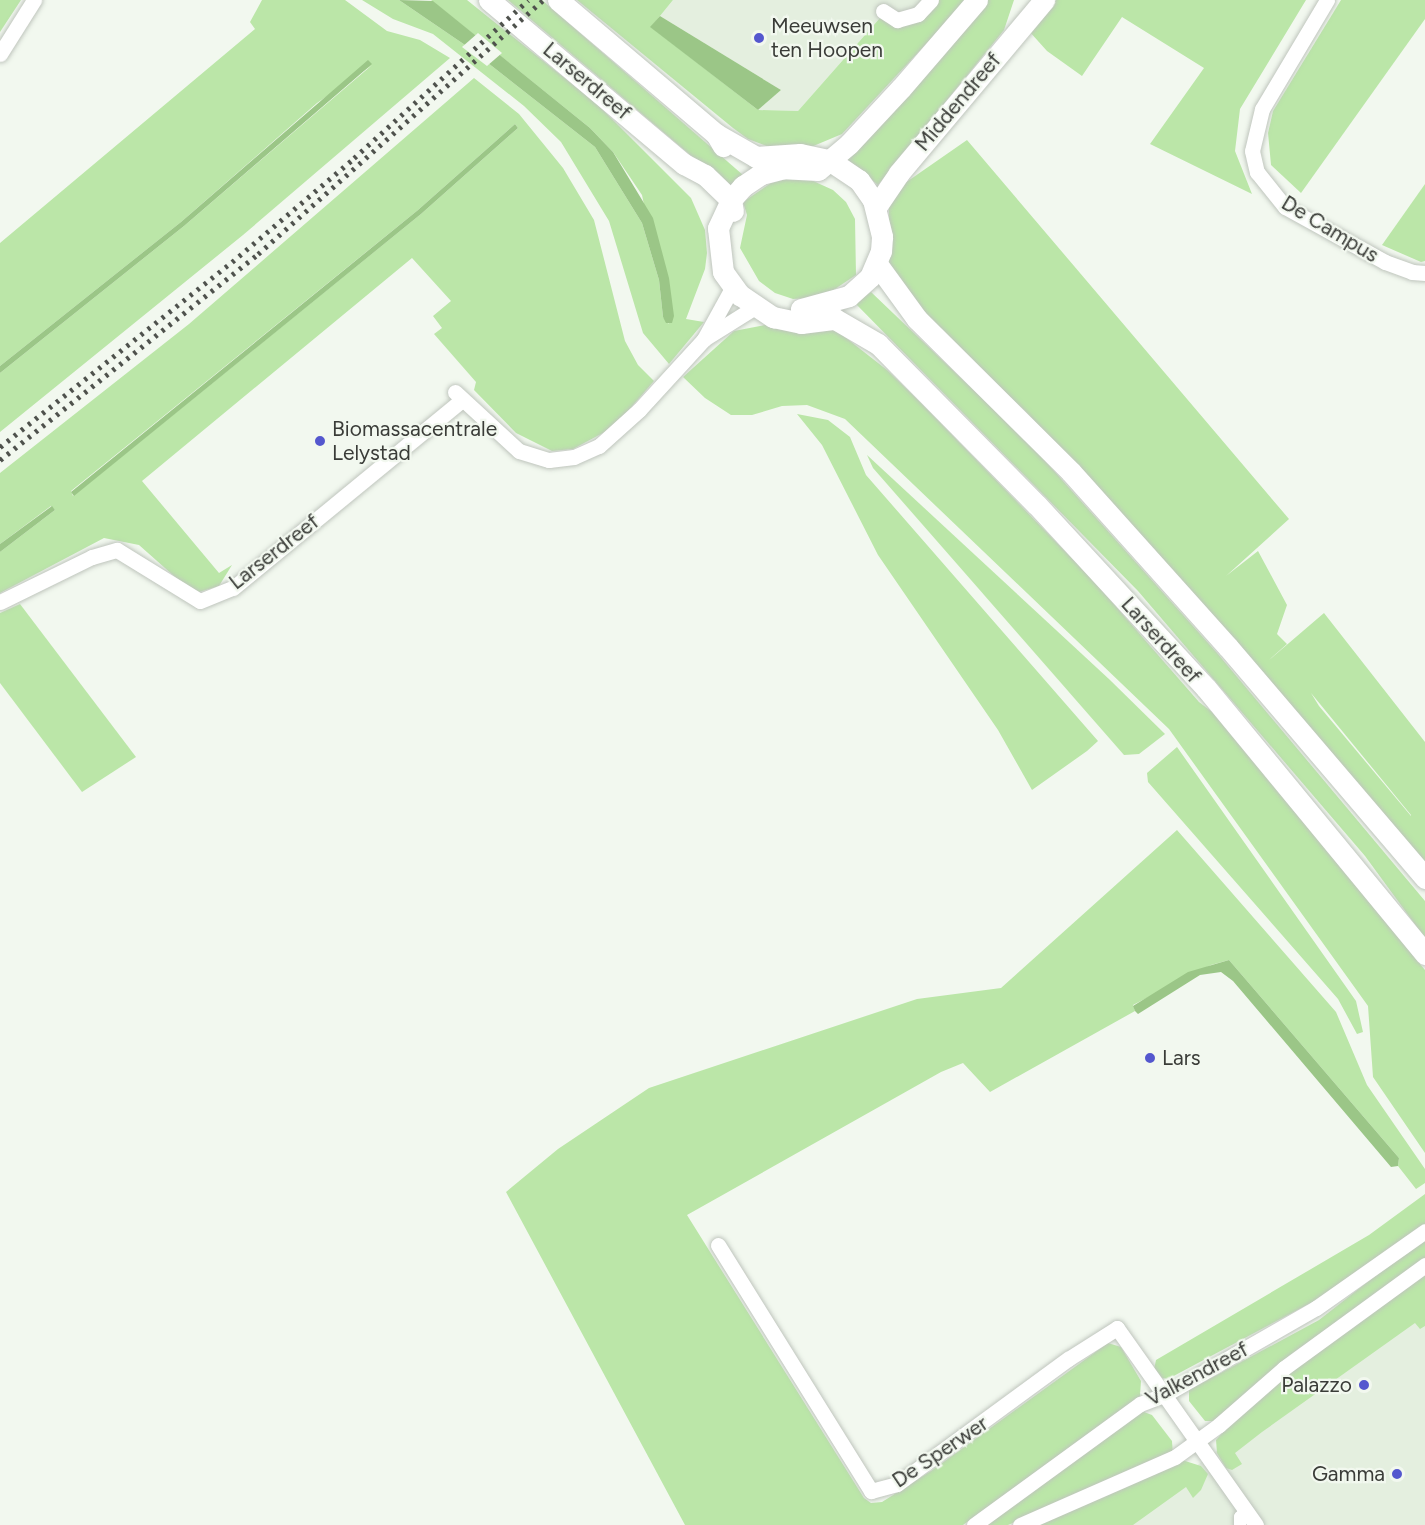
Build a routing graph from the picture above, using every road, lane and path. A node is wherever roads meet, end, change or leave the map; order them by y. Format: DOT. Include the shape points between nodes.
graph roads {
  1 [pos="34,0"];
  2 [pos="489,0"];
  3 [pos="558,0"];
  4 [pos="931,0"];
  5 [pos="977,0"];
  6 [pos="1044,0"];
  7 [pos="1327,0"];
  8 [pos="883,11"];
  9 [pos="0,54"];
  10 [pos="823,165"];
  11 [pos="765,166"];
  12 [pos="876,207"];
  13 [pos="727,208"];
  14 [pos="874,271"];
  15 [pos="1425,273"];
  16 [pos="732,288"];
  17 [pos="759,303"];
  18 [pos="836,311"];
  19 [pos="704,339"];
  20 [pos="0,602"];
  21 [pos="1425,878"];
  22 [pos="1425,954"];
  23 [pos="1425,1231"];
  24 [pos="718,1245"];
  25 [pos="1425,1265"];
  26 [pos="1164,1395"];
  27 [pos="1196,1442"];
  28 [pos="1243,1518"];
  29 [pos="974,1525"];
  30 [pos="1020,1525"];
  31 [pos="1256,1525"];
  1 -- 9 [label="street"];
  2 -- 13 [label="main road, Larserdreef" via="684,164"];
  3 -- 11 [label="main road, Larserdreef" via="716,134"];
  4 -- 8 [label="street" via="918,14 897,20"];
  5 -- 10 [label="main road" via="901,88"];
  6 -- 12 [label="main road, Middendreef" via="899,173"];
  7 -- 15 [label="street, De Campus" via="1262,109 1252,151 1257,172 1285,207 1385,262"];
  10 -- 11 [label="main road" via="800,154"];
  10 -- 12 [label="main road" via="858,180"];
  10 -- 14 [label="main road" via="846,184 864,211"];
  11 -- 13 [label="main road"];
  12 -- 14 [label="main road" via="882,237"];
  13 -- 16 [label="main road" via="718,228 719,257"];
  13 -- 17 [label="main road" via="734,216 729,244 733,262"];
  14 -- 18 [label="main road"];
  14 -- 21 [label="main road" via="1071,472 1228,647"];
  16 -- 17 [label="main road"];
  16 -- 19 [label="street, Larserdreef"];
  17 -- 18 [label="main road" via="789,322"];
  17 -- 19 [label="street, Larserdreef"];
  18 -- 22 [label="main road, Larserdreef" via="878,344 1037,505 1199,681"];
  19 -- 20 [label="street, Larserdreef" via="631,417 598,446 574,457 549,460 519,451 459,396 232,588 200,601 117,550 93,557"];
  23 -- 26 [label="street, Valkendreef" via="1323,1303"];
  24 -- 26 [label="street, De Sperwer" via="871,1491 897,1484 1068,1359 1117,1328"];
  25 -- 27 [label="street, Valkendreef" via="1284,1368"];
  26 -- 27 [label="street"];
  26 -- 29 [label="street, Valkendreef" via="1140,1404 1098,1432"];
  27 -- 28 [label="street"];
  27 -- 30 [label="street, Valkendreef" via="1175,1457"];
  28 -- 31 [label="street"];
}
